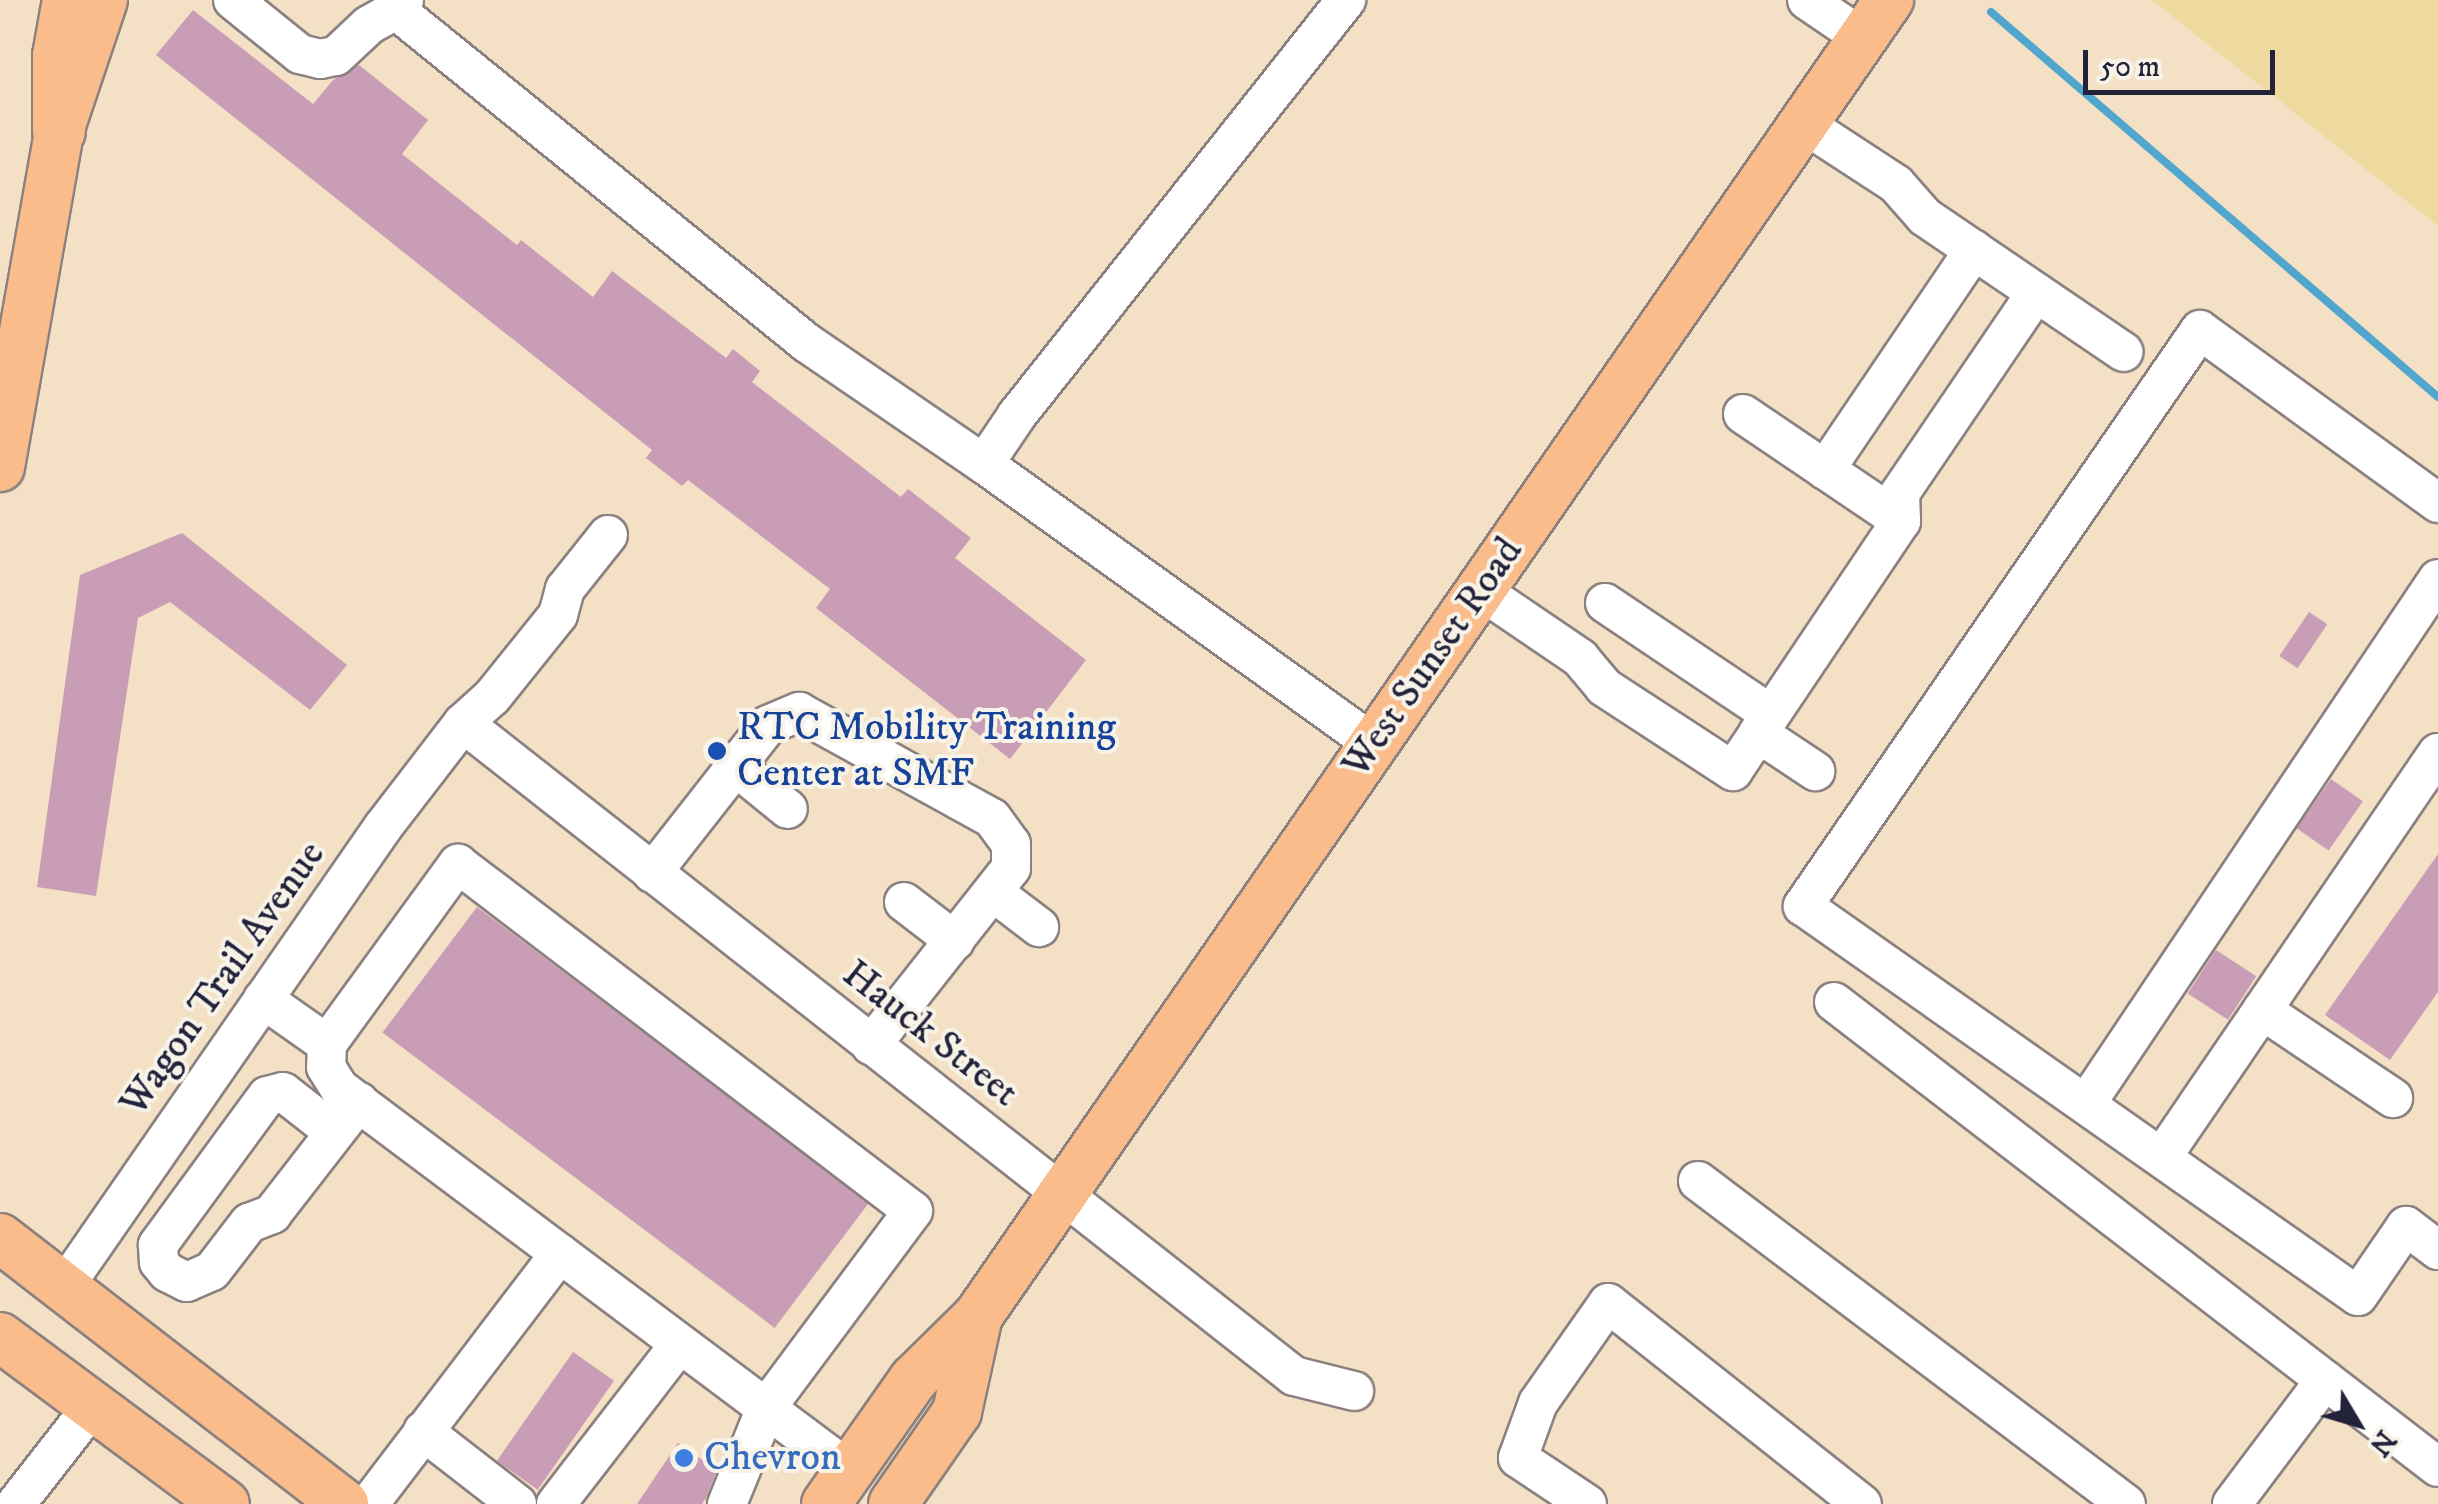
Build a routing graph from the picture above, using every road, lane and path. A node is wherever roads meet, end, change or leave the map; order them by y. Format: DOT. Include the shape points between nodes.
graph roads {
  1 [pos="69,0"];
  2 [pos="104,0"];
  3 [pos="233,0"];
  4 [pos="1346,0"];
  5 [pos="1807,0"];
  6 [pos="1889,0"];
  7 [pos="400,5"];
  8 [pos="1863,38"];
  9 [pos="1804,124"];
  10 [pos="59,131"];
  11 [pos="1974,250"];
  12 [pos="2036,294"];
  13 [pos="2124,352"];
  14 [pos="1744,414"];
  15 [pos="984,464"];
  16 [pos="0,466"];
  17 [pos="1825,470"];
  18 [pos="2438,503"];
  19 [pos="1901,522"];
  20 [pos="608,535"];
  21 [pos="2438,579"];
  22 [pos="1480,590"];
  23 [pos="1605,603"];
  24 [pos="463,723"];
  25 [pos="1764,724"];
  26 [pos="1372,744"];
  27 [pos="2438,754"];
  28 [pos="734,766"];
  29 [pos="1816,771"];
  30 [pos="788,810"];
  31 [pos="652,873"];
  32 [pos="986,901"];
  33 [pos="904,902"];
  34 [pos="1032,936"];
  35 [pos="955,940"];
  36 [pos="263,998"];
  37 [pos="1834,1002"];
  38 [pos="2262,1010"];
  39 [pos="327,1044"];
  40 [pos="871,1046"];
  41 [pos="2393,1098"];
  42 [pos="359,1102"];
  43 [pos="2086,1104"];
  44 [pos="333,1131"];
  45 [pos="2162,1157"];
  46 [pos="1698,1181"];
  47 [pos="1062,1196"];
  48 [pos="0,1238"];
  49 [pos="2438,1250"];
  50 [pos="560,1254"];
  51 [pos="62,1290"];
  52 [pos="978,1316"];
  53 [pos="0,1337"];
  54 [pos="678,1346"];
  55 [pos="2325,1380"];
  56 [pos="1354,1391"];
  57 [pos="94,1403"];
  58 [pos="766,1408"];
  59 [pos="423,1431"];
  60 [pos="2438,1467"];
  61 [pos="838,1488"];
  62 [pos="16,1504"];
  63 [pos="225,1504"];
  64 [pos="344,1504"];
  65 [pos="369,1504"];
  66 [pos="517,1504"];
  67 [pos="556,1504"];
  68 [pos="727,1504"];
  69 [pos="894,1504"];
  70 [pos="1588,1504"];
  71 [pos="1862,1504"];
  72 [pos="2126,1504"];
  73 [pos="2232,1504"];
  1 -- 10 [label="highway" via="58,56"];
  2 -- 10 [label="main road"];
  3 -- 7 [label="street" via="300,54 320,59 336,56"];
  4 -- 15 [label="street"];
  5 -- 8 [label="street"];
  6 -- 8 [label="main road, West Sunset Road"];
  7 -- 15 [label="street" via="808,343"];
  8 -- 9 [label="main road, West Sunset Road"];
  9 -- 11 [label="street" via="1896,184 1925,216"];
  9 -- 22 [label="main road, West Sunset Road"];
  10 -- 16 [label="main road"];
  11 -- 12 [label="street"];
  11 -- 17 [label="street"];
  12 -- 13 [label="street"];
  12 -- 19 [label="street" via="1900,493"];
  14 -- 17 [label="street"];
  15 -- 26 [label="street"];
  17 -- 19 [label="street"];
  18 -- 43 [label="street" via="2200,330 1803,906"];
  19 -- 25 [label="street"];
  20 -- 24 [label="street, Wagon Trail Avenue" via="565,589 558,615"];
  21 -- 43 [label="street"];
  22 -- 25 [label="street" via="1580,658 1604,686 1733,771"];
  22 -- 26 [label="main road, West Sunset Road"];
  23 -- 25 [label="street"];
  24 -- 31 [label="street, Hauck Street"];
  24 -- 36 [label="street, Wagon Trail Avenue"];
  25 -- 29 [label="street"];
  26 -- 47 [label="main road, West Sunset Road"];
  27 -- 38 [label="street"];
  28 -- 30 [label="street"];
  28 -- 31 [label="street"];
  28 -- 32 [label="street" via="768,725 799,712 992,818 1012,844 1011,868"];
  31 -- 40 [label="street, Hauck Street"];
  32 -- 34 [label="street"];
  32 -- 35 [label="street"];
  33 -- 35 [label="street"];
  35 -- 40 [label="street"];
  36 -- 39 [label="street"];
  36 -- 51 [label="street, Wagon Trail Avenue"];
  37 -- 55 [label="street"];
  38 -- 41 [label="street"];
  38 -- 45 [label="street"];
  39 -- 42 [label="street" via="326,1067"];
  39 -- 58 [label="street" via="458,864 912,1211"];
  40 -- 47 [label="street, Hauck Street"];
  42 -- 44 [label="street"];
  42 -- 50 [label="street"];
  43 -- 45 [label="street"];
  44 -- 44 [label="street" via="283,1092 267,1096 158,1245 159,1262 178,1280 199,1280 212,1271 248,1223 272,1214"];
  45 -- 49 [label="street" via="2358,1296 2406,1226"];
  46 -- 72 [label="street"];
  47 -- 52 [label="main road, West Sunset Road"];
  47 -- 56 [label="street, Hauck Street" via="1294,1376"];
  48 -- 51 [label="main road"];
  50 -- 54 [label="street"];
  50 -- 59 [label="street"];
  51 -- 64 [label="main road"];
  52 -- 61 [label="main road, West Sunset Road" via="914,1380"];
  52 -- 69 [label="main road, West Sunset Road" via="957,1412"];
  53 -- 57 [label="main road"];
  54 -- 58 [label="street"];
  54 -- 67 [label="street"];
  55 -- 60 [label="street"];
  55 -- 73 [label="street"];
  57 -- 62 [label="street"];
  57 -- 63 [label="main road"];
  58 -- 61 [label="street"];
  58 -- 68 [label="street"];
  59 -- 65 [label="street"];
  59 -- 66 [label="street"];
  70 -- 71 [label="street" via="1518,1458 1538,1402 1608,1303"];
}
